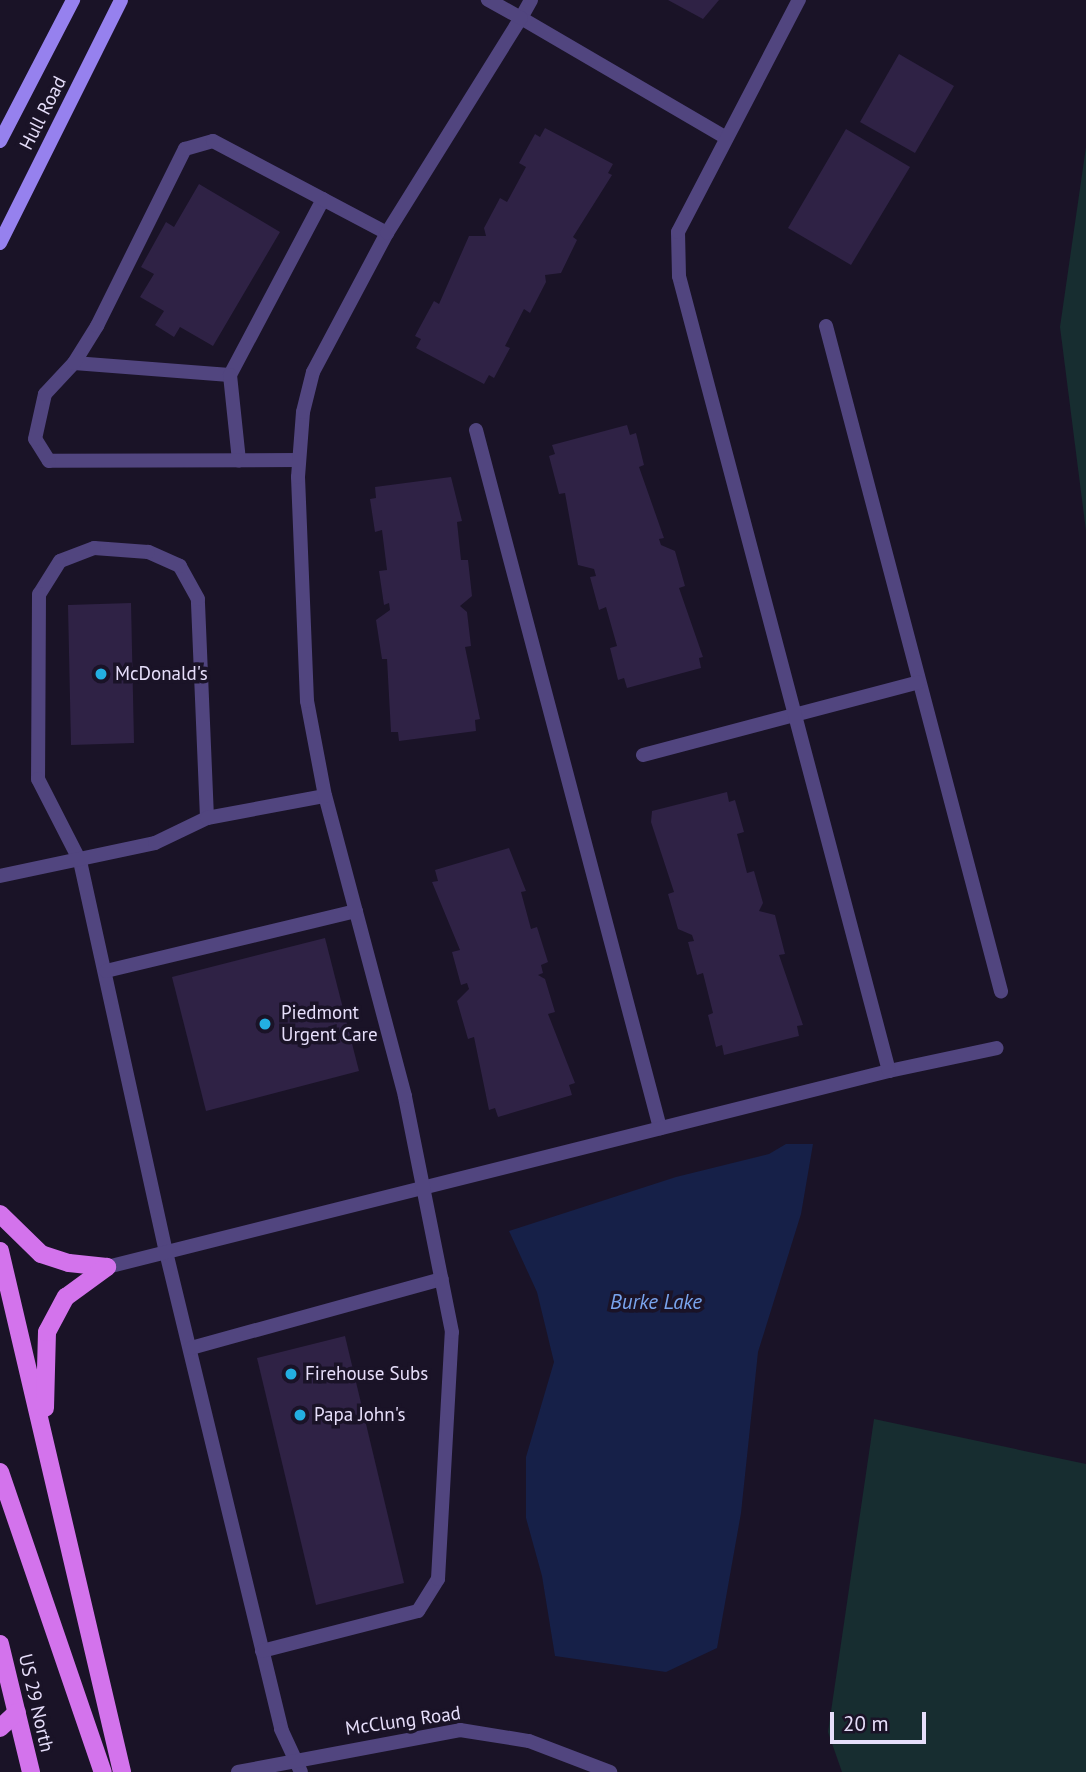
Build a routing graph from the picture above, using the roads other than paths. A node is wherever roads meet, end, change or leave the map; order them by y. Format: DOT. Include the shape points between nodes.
graph roads {
  1 [pos="73,0"];
  2 [pos="121,0"];
  3 [pos="488,0"];
  4 [pos="531,0"];
  5 [pos="799,0"];
  6 [pos="522,18"];
  7 [pos="726,138"];
  8 [pos="0,141"];
  9 [pos="323,200"];
  10 [pos="387,233"];
  11 [pos="0,243"];
  12 [pos="826,326"];
  13 [pos="74,363"];
  14 [pos="230,375"];
  15 [pos="476,430"];
  16 [pos="299,460"];
  17 [pos="239,461"];
  18 [pos="919,682"];
  19 [pos="793,715"];
  20 [pos="643,755"];
  21 [pos="325,796"];
  22 [pos="207,818"];
  23 [pos="80,861"];
  24 [pos="0,876"];
  25 [pos="355,911"];
  26 [pos="106,971"];
  27 [pos="1001,991"];
  28 [pos="997,1048"];
  29 [pos="889,1071"];
  30 [pos="660,1128"];
  31 [pos="424,1187"];
  32 [pos="0,1214"];
  33 [pos="0,1251"];
  34 [pos="166,1252"];
  35 [pos="107,1267"];
  36 [pos="442,1279"];
  37 [pos="191,1348"];
  38 [pos="44,1433"];
  39 [pos="0,1472"];
  40 [pos="0,1643"];
  41 [pos="262,1651"];
  42 [pos="17,1712"];
  43 [pos="0,1728"];
  44 [pos="293,1758"];
  45 [pos="31,1768"];
  46 [pos="103,1772"];
  47 [pos="122,1772"];
  48 [pos="238,1772"];
  49 [pos="301,1772"];
  50 [pos="610,1772"];
  1 -- 8 [label="main road, Hull Road"];
  2 -- 11 [label="main road, Hull Road"];
  3 -- 6 [label="street"];
  4 -- 6 [label="street"];
  5 -- 7 [label="street"];
  6 -- 7 [label="street"];
  6 -- 10 [label="street"];
  7 -- 19 [label="street" via="678,232 679,276"];
  9 -- 10 [label="street"];
  9 -- 13 [label="street" via="213,141 185,149"];
  9 -- 14 [label="street"];
  10 -- 16 [label="street" via="313,372"];
  12 -- 18 [label="street"];
  13 -- 14 [label="street"];
  13 -- 17 [label="street" via="45,394 35,439 49,461"];
  14 -- 17 [label="street"];
  15 -- 30 [label="street"];
  16 -- 17 [label="street"];
  16 -- 21 [label="street" via="307,701"];
  18 -- 19 [label="street"];
  18 -- 27 [label="street"];
  19 -- 20 [label="street"];
  19 -- 29 [label="street"];
  21 -- 22 [label="street"];
  21 -- 25 [label="street"];
  22 -- 23 [label="street" via="155,843"];
  22 -- 23 [label="street" via="198,600 180,566 148,552 94,548 60,561 39,594 38,779"];
  23 -- 24 [label="street"];
  23 -- 26 [label="street"];
  25 -- 26 [label="street"];
  25 -- 31 [label="street"];
  26 -- 34 [label="street"];
  28 -- 29 [label="street"];
  29 -- 30 [label="street"];
  30 -- 31 [label="street"];
  31 -- 34 [label="street"];
  31 -- 36 [label="street"];
  32 -- 35 [label="main road" via="41,1254 69,1264"];
  33 -- 38 [label="main road"];
  34 -- 35 [label="street"];
  34 -- 37 [label="street"];
  35 -- 38 [label="main road" via="66,1297 47,1332"];
  36 -- 37 [label="street"];
  36 -- 41 [label="street" via="452,1332 438,1579 418,1611"];
  37 -- 41 [label="street"];
  38 -- 47 [label="main road"];
  39 -- 46 [label="main road"];
  40 -- 42 [label="main road, US 29 North"];
  41 -- 44 [label="street"];
  42 -- 43 [label="main road"];
  42 -- 45 [label="main road, US 29 North"];
  44 -- 48 [label="street, McClung Road"];
  44 -- 49 [label="street"];
  44 -- 50 [label="street, McClung Road" via="460,1730 529,1741"];
}
